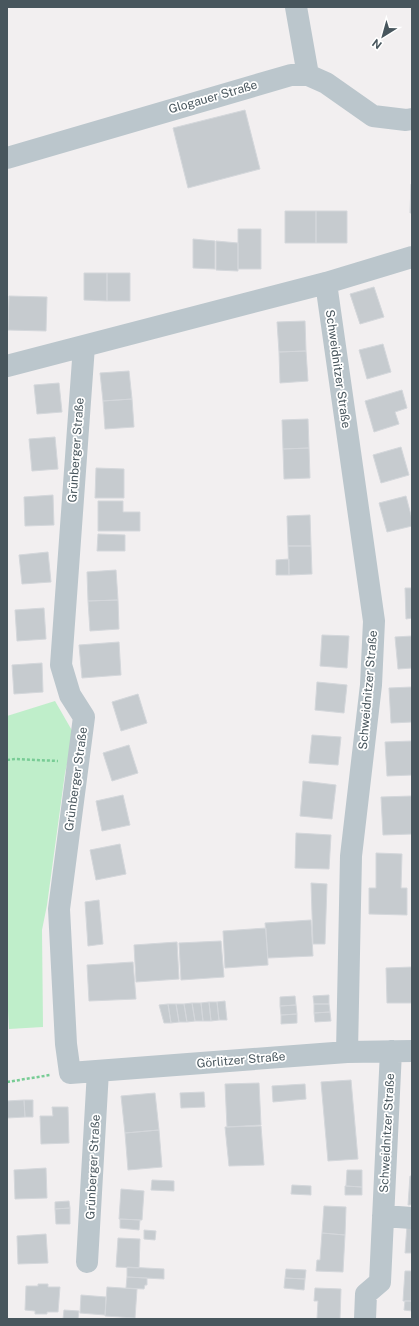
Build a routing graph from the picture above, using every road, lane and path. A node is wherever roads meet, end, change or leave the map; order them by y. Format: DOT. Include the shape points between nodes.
graph roads {
  1 [pos="296,7"];
  2 [pos="308,75"];
  3 [pos="412,119"];
  4 [pos="7,158"];
  5 [pos="412,257"];
  6 [pos="326,283"];
  7 [pos="84,346"];
  8 [pos="7,366"];
  9 [pos="7,760"];
  10 [pos="78,763"];
  11 [pos="402,1051"];
  12 [pos="347,1052"];
  13 [pos="98,1071"];
  14 [pos="70,1073"];
  15 [pos="7,1082"];
  16 [pos="383,1216"];
  17 [pos="412,1218"];
  18 [pos="87,1262"];
  19 [pos="365,1319"];
  1 -- 2 [label="street"];
  2 -- 3 [label="street, Glogauer Straße" via="326,83 373,116"];
  2 -- 4 [label="street, Glogauer Straße" via="291,75"];
  5 -- 6 [label="street"];
  6 -- 7 [label="street"];
  6 -- 12 [label="street, Schweidnitzer Straße" via="374,621 371,685 350,856"];
  7 -- 8 [label="street"];
  7 -- 10 [label="street, Grünberger Straße" via="62,664 70,695 84,717"];
  9 -- 10 [label="path"];
  10 -- 14 [label="street, Grünberger Straße" via="59,909 66,1044"];
  11 -- 12 [label="street, Görlitzer Straße"];
  11 -- 16 [label="street, Schweidnitzer Straße"];
  12 -- 13 [label="street, Görlitzer Straße"];
  13 -- 14 [label="street, Görlitzer Straße"];
  13 -- 18 [label="street, Grünberger Straße"];
  14 -- 15 [label="path"];
  16 -- 17 [label="street"];
  16 -- 19 [label="street, Schweidnitzer Straße" via="380,1282 366,1294"];
}
